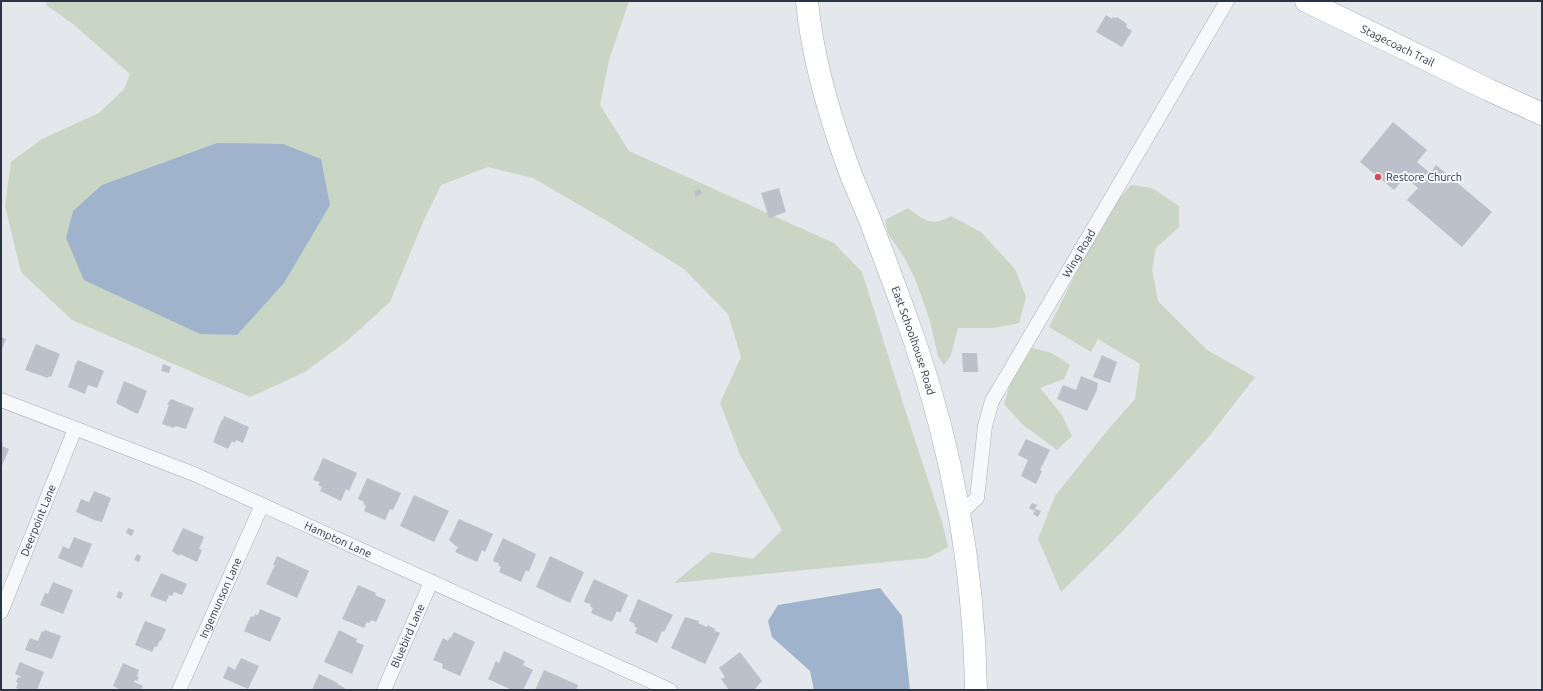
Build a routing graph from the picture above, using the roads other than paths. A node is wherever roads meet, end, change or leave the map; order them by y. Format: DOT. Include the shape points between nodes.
graph roads {
  1 [pos="808,1"];
  2 [pos="1226,1"];
  3 [pos="1306,1"];
  4 [pos="1542,114"];
  5 [pos="1,400"];
  6 [pos="75,429"];
  7 [pos="262,505"];
  8 [pos="960,514"];
  9 [pos="431,582"];
  10 [pos="4,597"];
  11 [pos="1,612"];
  12 [pos="179,690"];
  13 [pos="384,690"];
  14 [pos="670,690"];
  15 [pos="976,690"];
  1 -- 8 [label="main road, East Schoolhouse Road" via="812,42 821,81 848,166 875,231 915,343 933,401"];
  2 -- 8 [label="street, Wing Road" via="992,401 985,426 977,498"];
  3 -- 4 [label="main road, Stagecoach Trail"];
  5 -- 6 [label="street, Hampton Lane"];
  6 -- 7 [label="street, Hampton Lane" via="194,474"];
  6 -- 10 [label="street, Deerpoint Lane"];
  7 -- 9 [label="street, Hampton Lane"];
  7 -- 12 [label="street, Ingemunson Lane"];
  8 -- 15 [label="main road, East Schoolhouse Road" via="976,653"];
  9 -- 13 [label="street, Bluebird Lane"];
  9 -- 14 [label="street, Hampton Lane"];
  10 -- 11 [label="street, Deerpoint Lane"];
}
